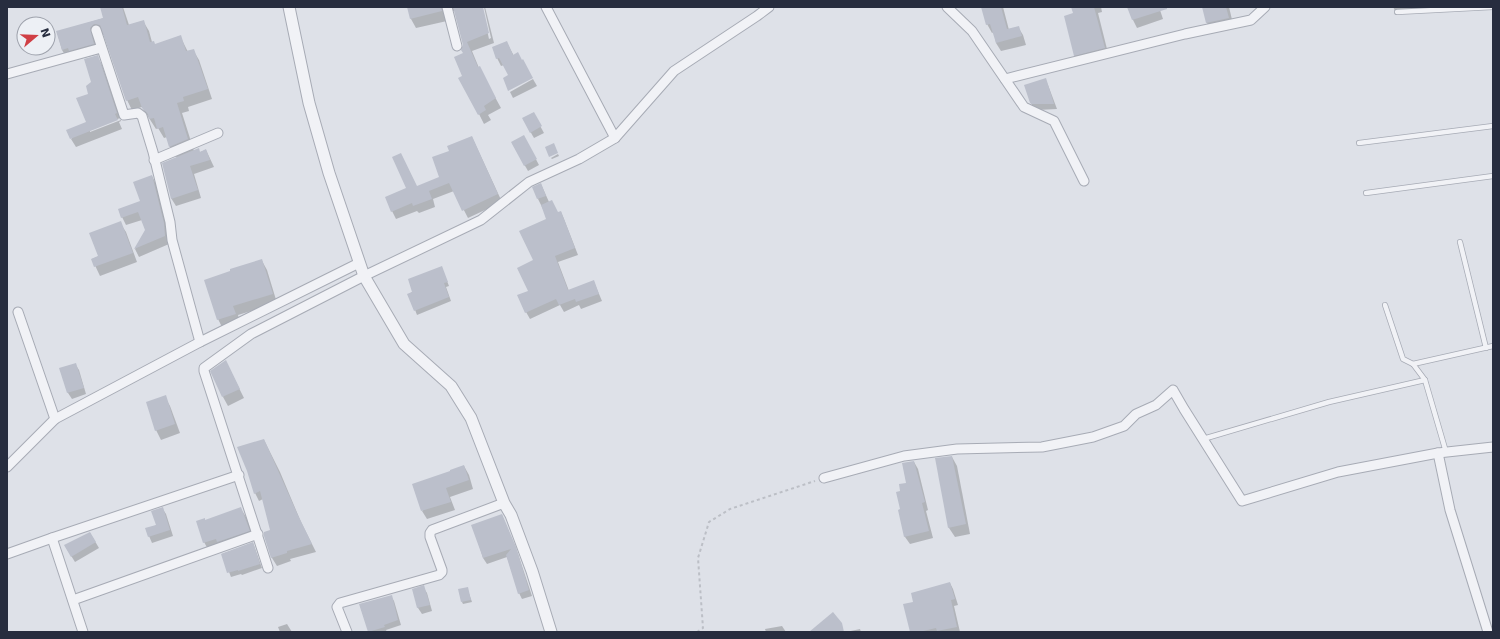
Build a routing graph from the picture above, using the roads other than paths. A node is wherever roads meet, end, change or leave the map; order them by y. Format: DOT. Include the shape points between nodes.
graph roads {
  1 [pos="289,7"];
  2 [pos="447,7"];
  3 [pos="546,7"];
  4 [pos="769,7"];
  5 [pos="947,7"];
  6 [pos="1265,7"];
  7 [pos="1493,7"];
  8 [pos="1397,12"];
  9 [pos="96,30"];
  10 [pos="457,46"];
  11 [pos="101,48"];
  12 [pos="7,74"];
  13 [pos="1005,79"];
  14 [pos="1493,126"];
  15 [pos="218,133"];
  16 [pos="615,138"];
  17 [pos="1360,143"];
  18 [pos="154,160"];
  19 [pos="1493,176"];
  20 [pos="1084,181"];
  21 [pos="1366,193"];
  22 [pos="1460,242"];
  23 [pos="359,263"];
  24 [pos="364,276"];
  25 [pos="1385,305"];
  26 [pos="18,312"];
  27 [pos="200,342"];
  28 [pos="1493,346"];
  29 [pos="1486,348"];
  30 [pos="1413,364"];
  31 [pos="1425,380"];
  32 [pos="56,419"];
  33 [pos="1203,439"];
  34 [pos="1493,447"];
  35 [pos="1442,453"];
  36 [pos="7,467"];
  37 [pos="239,475"];
  38 [pos="824,478"];
  39 [pos="504,503"];
  40 [pos="258,534"];
  41 [pos="52,538"];
  42 [pos="7,554"];
  43 [pos="268,568"];
  44 [pos="73,600"];
  45 [pos="1489,627"];
  46 [pos="83,632"];
  47 [pos="347,632"];
  48 [pos="551,632"];
  1 -- 23 [label="street" via="309,103"];
  2 -- 10 [label="street"];
  3 -- 16 [label="street"];
  4 -- 16 [label="street" via="674,71"];
  5 -- 13 [label="street" via="972,31"];
  6 -- 13 [label="street" via="1251,20"];
  7 -- 8 [label="lane"];
  9 -- 11 [label="street"];
  11 -- 12 [label="street"];
  11 -- 18 [label="street" via="124,114 138,113 142,116"];
  13 -- 20 [label="street" via="1024,107 1054,121"];
  14 -- 17 [label="lane"];
  15 -- 18 [label="street"];
  16 -- 24 [label="street" via="579,159 529,182 481,220"];
  18 -- 27 [label="street" via="172,240"];
  19 -- 21 [label="lane"];
  22 -- 29 [label="lane"];
  23 -- 24 [label="street"];
  23 -- 27 [label="street"];
  24 -- 37 [label="street" via="251,334 204,368"];
  24 -- 39 [label="street" via="404,344 451,386 471,418"];
  25 -- 30 [label="lane" via="1403,359"];
  26 -- 32 [label="street"];
  27 -- 32 [label="street"];
  28 -- 29 [label="lane"];
  29 -- 30 [label="lane"];
  30 -- 31 [label="lane"];
  31 -- 33 [label="lane" via="1329,402"];
  31 -- 35 [label="lane"];
  32 -- 36 [label="street"];
  33 -- 35 [label="street" via="1242,501 1338,472"];
  33 -- 38 [label="street" via="1173,390 1156,405 1136,414 1124,426 1093,437 1042,447 956,449 904,456"];
  34 -- 35 [label="street"];
  35 -- 45 [label="street" via="1450,510"];
  37 -- 40 [label="street"];
  37 -- 41 [label="street"];
  39 -- 47 [label="street" via="430,533 442,570 439,575 340,603 337,607"];
  39 -- 48 [label="street" via="532,572"];
  40 -- 43 [label="street"];
  40 -- 44 [label="street"];
  41 -- 42 [label="street"];
  41 -- 44 [label="street"];
  44 -- 46 [label="street"];
}
